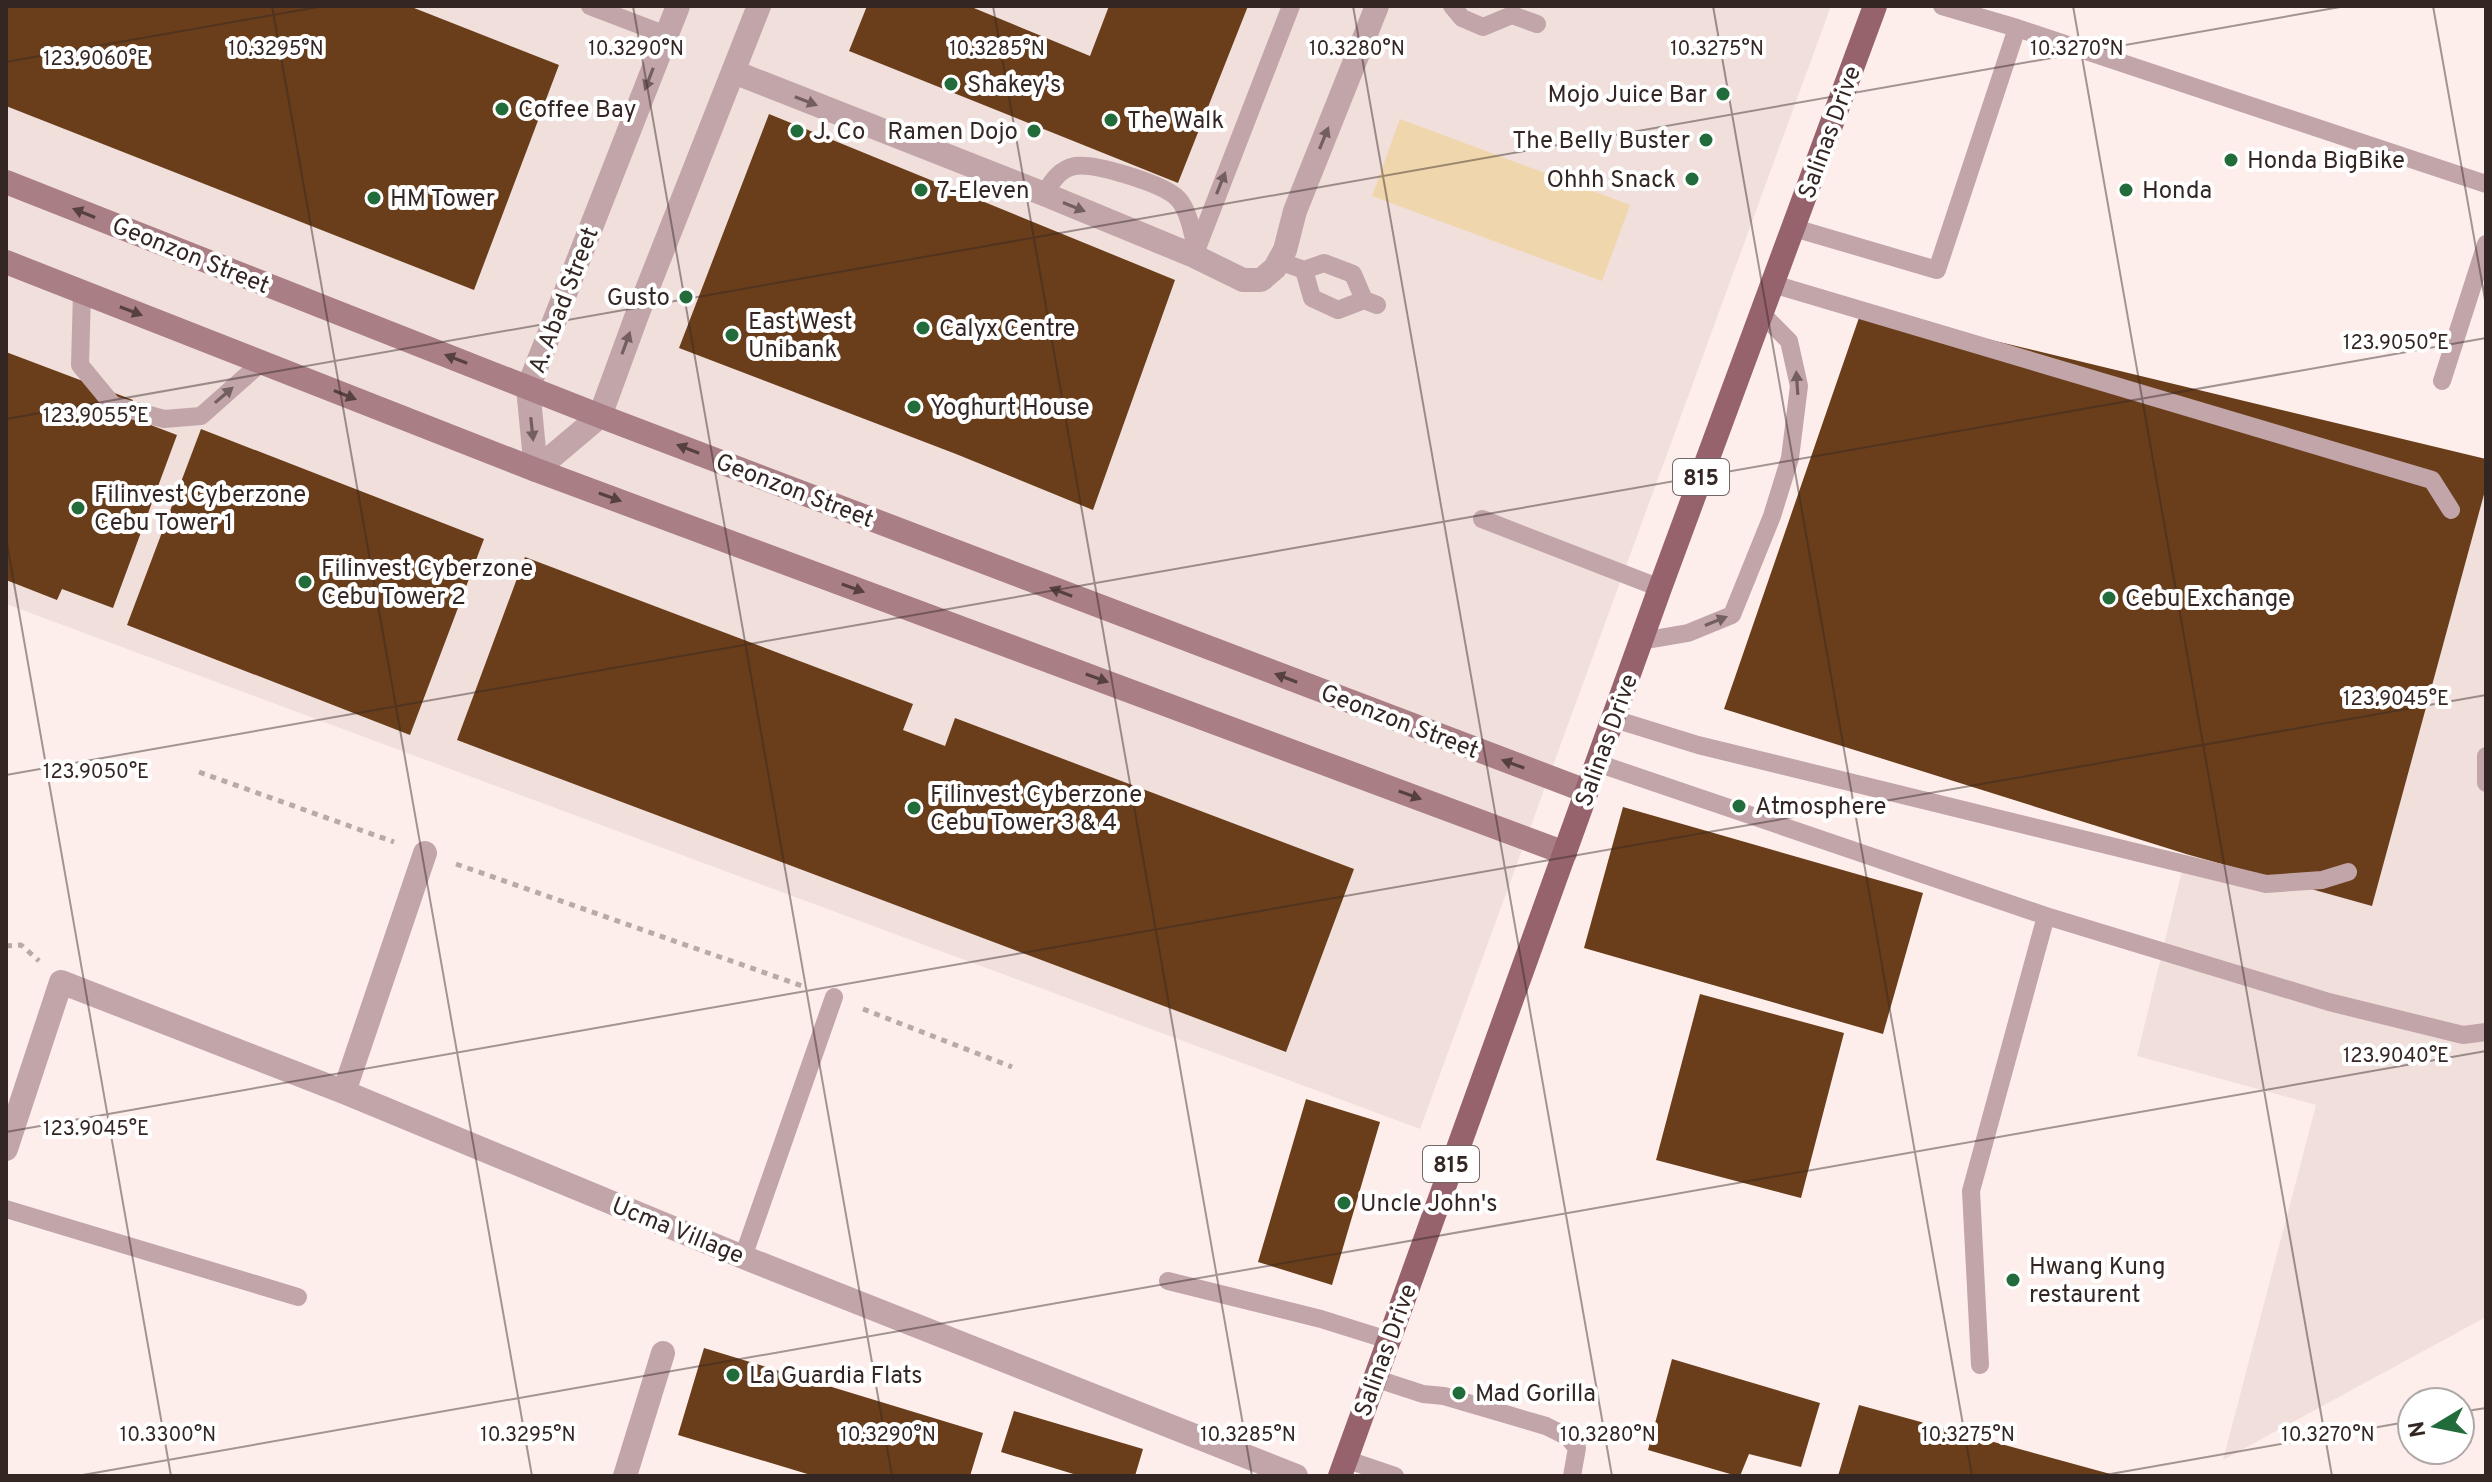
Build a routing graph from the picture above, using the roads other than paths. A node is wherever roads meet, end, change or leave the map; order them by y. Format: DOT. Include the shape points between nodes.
graph roads {
  1 [pos="590,6"];
  2 [pos="678,6"];
  3 [pos="759,6"];
  4 [pos="1291,6"];
  5 [pos="1377,6"];
  6 [pos="1452,6"];
  7 [pos="1875,6"];
  8 [pos="1942,6"];
  9 [pos="1510,10"];
  10 [pos="1537,24"];
  11 [pos="2017,28"];
  12 [pos="666,35"];
  13 [pos="734,72"];
  14 [pos="6,182"];
  15 [pos="2486,184"];
  16 [pos="1044,194"];
  17 [pos="1794,228"];
  18 [pos="2486,244"];
  19 [pos="1195,252"];
  20 [pos="1279,261"];
  21 [pos="6,262"];
  22 [pos="1304,270"];
  23 [pos="1773,284"];
  24 [pos="82,292"];
  25 [pos="1762,314"];
  26 [pos="262,362"];
  27 [pos="2442,381"];
  28 [pos="528,388"];
  29 [pos="600,416"];
  30 [pos="536,470"];
  31 [pos="2451,510"];
  32 [pos="1482,519"];
  33 [pos="1660,588"];
  34 [pos="1641,641"];
  35 [pos="1614,719"];
  36 [pos="2486,756"];
  37 [pos="1597,763"];
  38 [pos="2486,783"];
  39 [pos="1586,791"];
  40 [pos="425,853"];
  41 [pos="1565,853"];
  42 [pos="2348,872"];
  43 [pos="2046,916"];
  44 [pos="834,997"];
  45 [pos="2486,1032"];
  46 [pos="344,1092"];
  47 [pos="6,1149"];
  48 [pos="6,1209"];
  49 [pos="743,1257"];
  50 [pos="1168,1281"];
  51 [pos="298,1297"];
  52 [pos="1388,1340"];
  53 [pos="663,1353"];
  54 [pos="1980,1365"];
  55 [pos="1374,1378"];
  56 [pos="1342,1468"];
  57 [pos="625,1476"];
  58 [pos="1296,1476"];
  59 [pos="1395,1476"];
  60 [pos="1572,1476"];
  1 -- 12 [label="lane"];
  2 -- 12 [label="street, A. Abad Street"];
  3 -- 13 [label="street"];
  19 -- 4 [label="lane, one-way"];
  20 -- 5 [label="street, one-way"];
  6 -- 9 [label="lane" via="1462,18 1483,27"];
  7 -- 17 [label="main road, Salinas Drive / 815"];
  8 -- 11 [label="lane"];
  9 -- 10 [label="lane"];
  11 -- 15 [label="lane"];
  11 -- 17 [label="lane" via="1937,270"];
  12 -- 28 [label="street, A. Abad Street, one-way"];
  13 -- 16 [label="street, one-way"];
  29 -- 13 [label="street, one-way"];
  28 -- 14 [label="street, Geonzon Street, one-way"];
  16 -- 19 [label="street, one-way"];
  16 -- 19 [label="lane" via="1056,175 1074,166 1125,175 1177,196"];
  17 -- 23 [label="main road, Salinas Drive / 815"];
  18 -- 27 [label="lane"];
  19 -- 20 [label="street" via="1243,280 1261,280"];
  20 -- 22 [label="lane"];
  21 -- 24 [label="street"];
  22 -- 22 [label="lane" via="1324,263 1353,274 1370,302 1338,310 1312,298"];
  23 -- 25 [label="main road, Salinas Drive / 815"];
  23 -- 31 [label="lane" via="2432,480"];
  24 -- 26 [label="street, one-way"];
  24 -- 26 [label="lane, one-way" via="80,365 113,405 164,419 201,416"];
  25 -- 33 [label="main road, Salinas Drive / 815"];
  34 -- 25 [label="lane, one-way" via="1688,633 1732,615 1772,516 1790,458 1799,386 1789,341"];
  26 -- 30 [label="street, one-way"];
  28 -- 29 [label="street, Geonzon Street"];
  28 -- 30 [label="street, A. Abad Street, one-way"];
  29 -- 30 [label="street"];
  39 -- 29 [label="street, Geonzon Street, one-way"];
  30 -- 41 [label="street, one-way"];
  32 -- 33 [label="lane"];
  33 -- 34 [label="main road, Salinas Drive / 815"];
  34 -- 35 [label="main road, Salinas Drive / 815"];
  35 -- 37 [label="main road, Salinas Drive / 815"];
  35 -- 42 [label="lane" via="1698,745 2266,884 2322,880"];
  36 -- 38 [label="lane"];
  37 -- 39 [label="main road, Salinas Drive / 815"];
  37 -- 43 [label="lane"];
  39 -- 41 [label="main road, Salinas Drive / 815"];
  40 -- 46 [label="street"];
  41 -- 52 [label="main road, Salinas Drive / 815"];
  43 -- 45 [label="lane" via="2329,1002 2463,1035"];
  43 -- 54 [label="lane" via="1971,1191"];
  44 -- 49 [label="lane"];
  46 -- 47 [label="street, Ucma Village" via="61,982"];
  46 -- 49 [label="street, Ucma Village"];
  48 -- 51 [label="lane"];
  49 -- 58 [label="street, Ucma Village"];
  50 -- 52 [label="lane"];
  52 -- 55 [label="main road, Salinas Drive / 815"];
  53 -- 57 [label="street"];
  55 -- 56 [label="main road, Salinas Drive / 815"];
  55 -- 60 [label="lane" via="1546,1426 1577,1448"];
  56 -- 59 [label="lane"];
}
